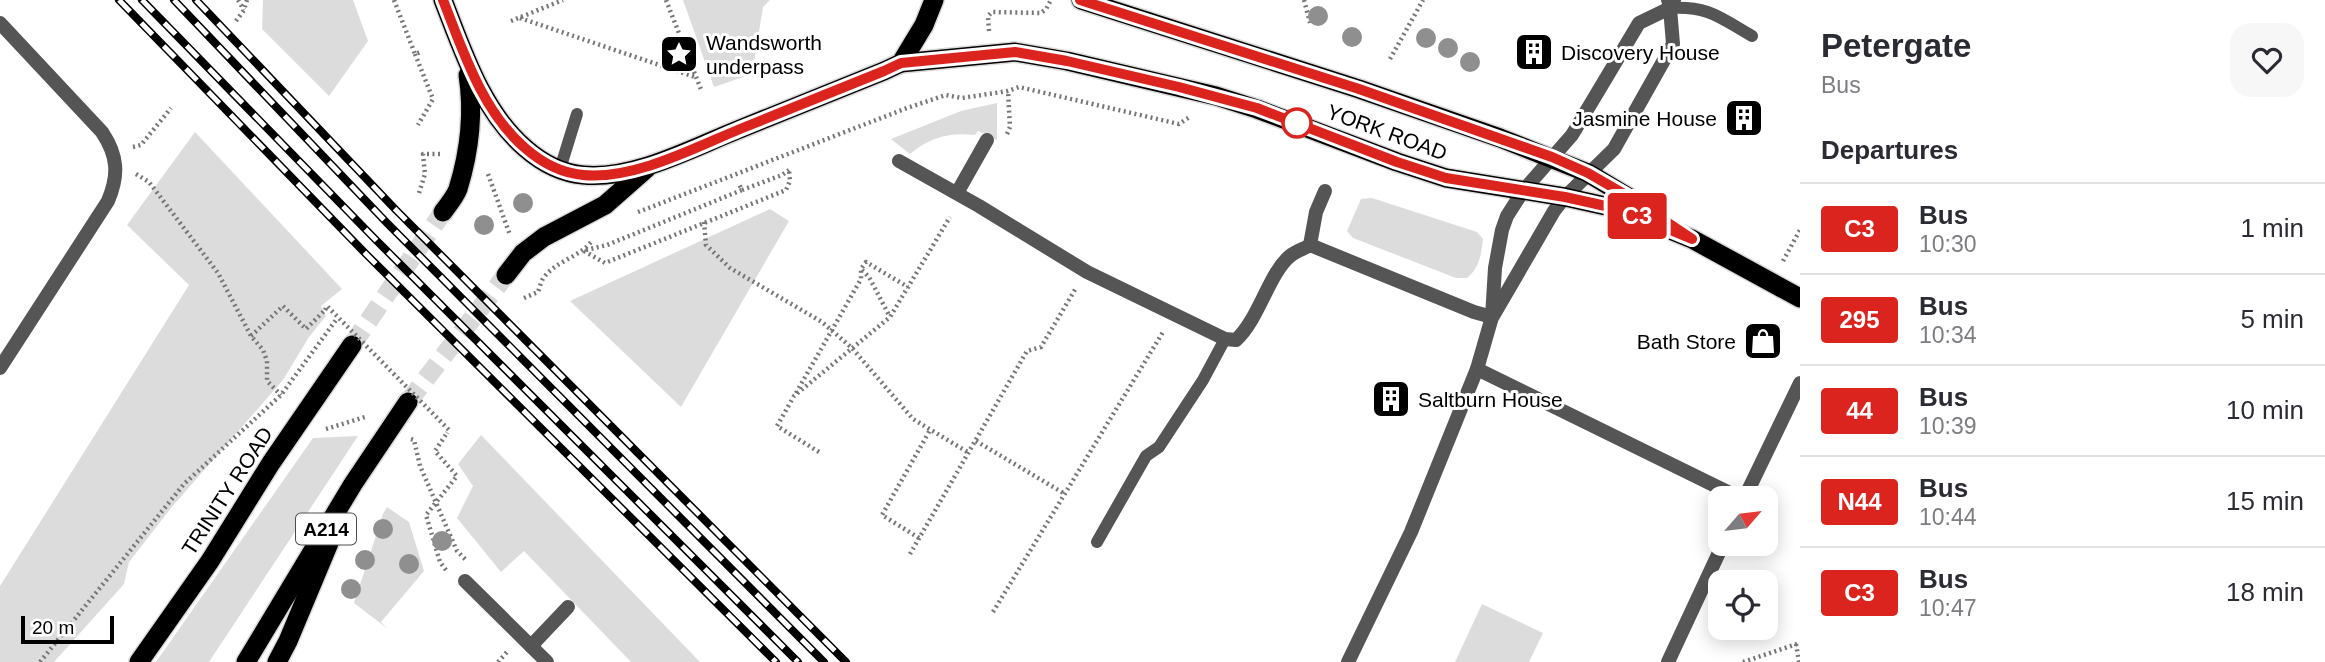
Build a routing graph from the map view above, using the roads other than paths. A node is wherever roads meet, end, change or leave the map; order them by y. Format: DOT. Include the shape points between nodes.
graph roads {
  1 [pos="443,0"];
  2 [pos="934,0"];
  3 [pos="1080,0"];
  4 [pos="1670,3"];
  5 [pos="0,23"];
  6 [pos="1752,36"];
  7 [pos="459,40"];
  8 [pos="901,63"];
  9 [pos="577,114"];
  10 [pos="987,140"];
  11 [pos="1552,157"];
  12 [pos="899,161"];
  13 [pos="650,165"];
  14 [pos="560,170"];
  15 [pos="1588,173"];
  16 [pos="1325,191"];
  17 [pos="1523,191"];
  18 [pos="957,193"];
  19 [pos="1565,197"];
  20 [pos="443,212"];
  21 [pos="1692,239"];
  22 [pos="1310,245"];
  23 [pos="506,275"];
  24 [pos="1800,299"];
  25 [pos="1492,317"];
  26 [pos="1225,339"];
  27 [pos="352,345"];
  28 [pos="0,369"];
  29 [pos="1476,369"];
  30 [pos="1800,383"];
  31 [pos="408,402"];
  32 [pos="353,484"];
  33 [pos="1716,486"];
  34 [pos="1749,486"];
  35 [pos="1097,542"];
  36 [pos="1717,556"];
  37 [pos="465,581"];
  38 [pos="568,607"];
  39 [pos="531,646"];
  40 [pos="139,662"];
  41 [pos="246,662"];
  42 [pos="277,662"];
  43 [pos="547,662"];
  44 [pos="1348,662"];
  45 [pos="1668,662"];
  1 -- 7 [label="highway"];
  2 -- 8 [label="highway"];
  3 -- 11 [label="highway, YORK ROAD" via="1359,89"];
  4 -- 6 [label="lane" via="1706,10"];
  4 -- 11 [label="street" via="1639,23 1572,135"];
  4 -- 15 [label="street" via="1673,44 1614,149"];
  5 -- 28 [label="street" via="102,132 113,150 116,177 108,201"];
  7 -- 14 [label="highway" via="487,102 506,127 525,148"];
  7 -- 20 [label="highway" via="471,92 471,117 457,191"];
  8 -- 13 [label="highway, YORK ROAD"];
  8 -- 17 [label="highway, YORK ROAD" via="1015,52 1067,61 1268,112 1423,171"];
  9 -- 14 [label="lane"];
  10 -- 18 [label="street"];
  11 -- 15 [label="highway, YORK ROAD"];
  11 -- 17 [label="street"];
  12 -- 18 [label="street"];
  13 -- 14 [label="highway" via="603,175"];
  13 -- 23 [label="highway" via="605,205 523,253"];
  15 -- 19 [label="street"];
  15 -- 21 [label="highway, YORK ROAD"];
  16 -- 22 [label="street"];
  17 -- 19 [label="highway, YORK ROAD"];
  17 -- 25 [label="street" via="1502,230"];
  18 -- 26 [label="street" via="1087,272"];
  19 -- 21 [label="highway, YORK ROAD" via="1619,209"];
  19 -- 25 [label="street"];
  21 -- 24 [label="highway, YORK ROAD"];
  22 -- 25 [label="street"];
  22 -- 26 [label="street" via="1289,256 1245,332 1237,340"];
  25 -- 29 [label="street"];
  26 -- 35 [label="lane" via="1160,447 1146,456"];
  27 -- 40 [label="highway, TRINITY ROAD"];
  29 -- 33 [label="street"];
  29 -- 44 [label="street" via="1411,532"];
  30 -- 34 [label="street"];
  31 -- 32 [label="highway, A214"];
  32 -- 41 [label="highway, A214"];
  32 -- 42 [label="highway, A214"];
  36 -- 45 [label="street"];
  37 -- 39 [label="street"];
  38 -- 39 [label="street"];
  39 -- 43 [label="street"];
}
